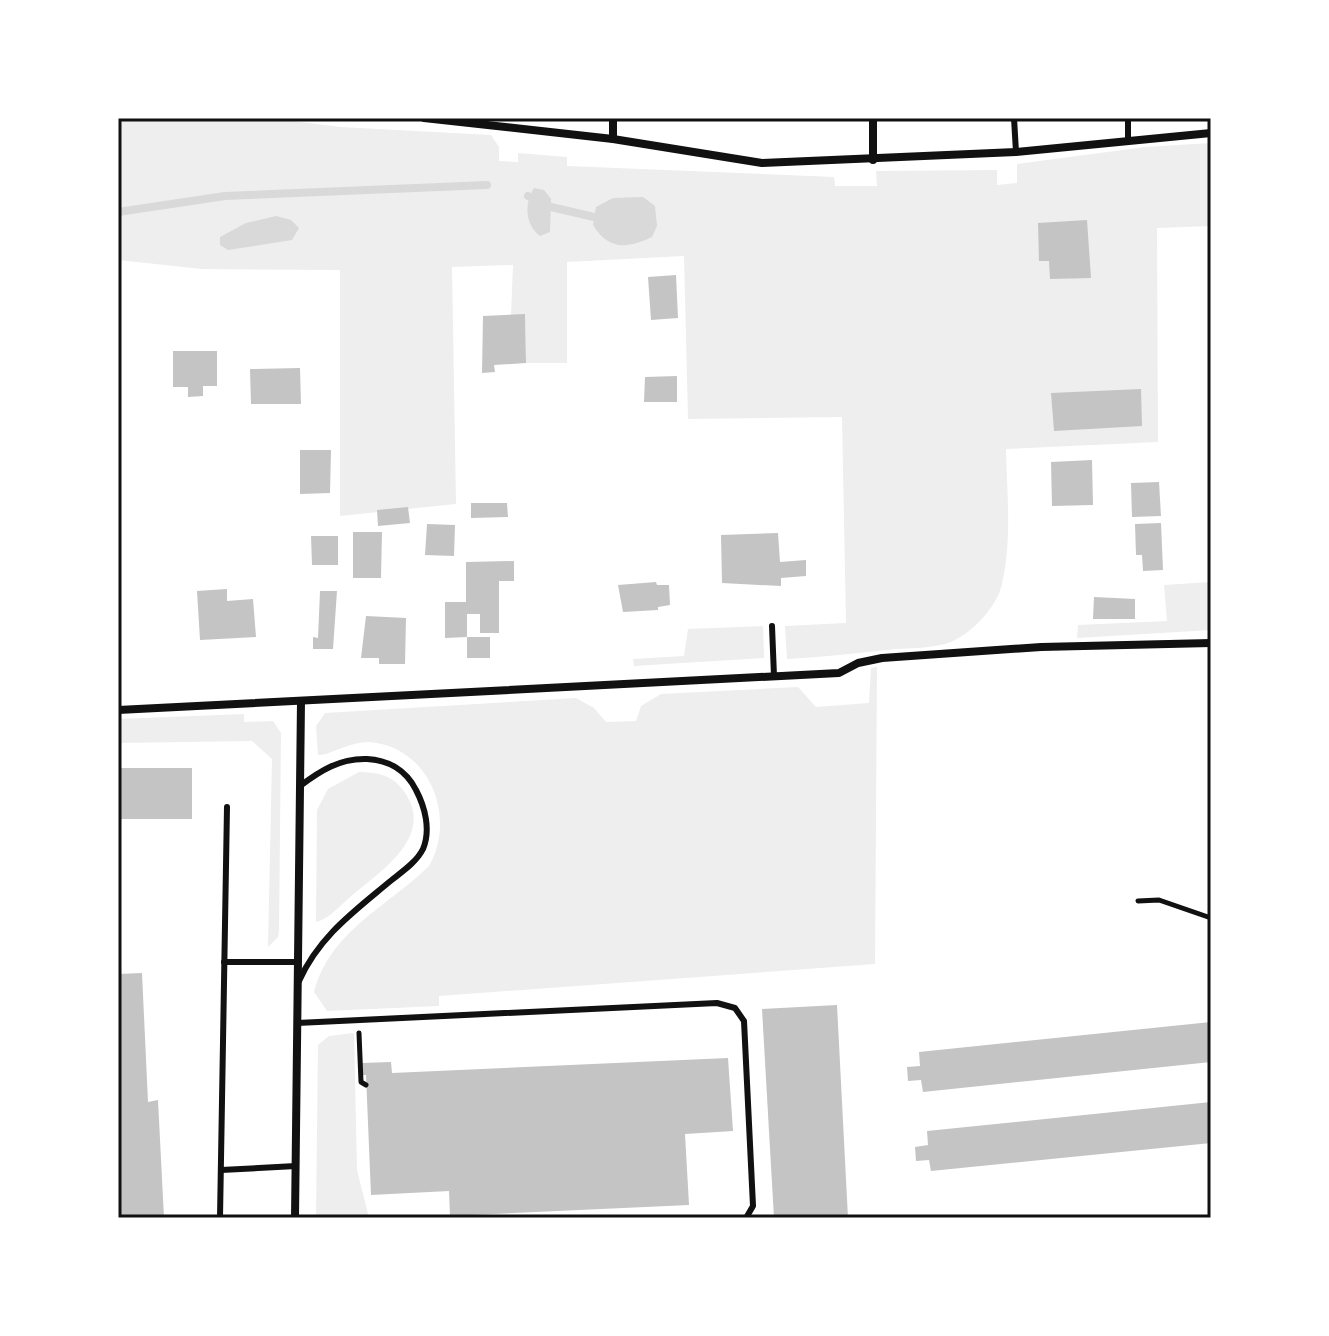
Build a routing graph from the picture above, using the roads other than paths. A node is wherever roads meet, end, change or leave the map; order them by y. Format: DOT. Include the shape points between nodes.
graph roads {
  1 [pos="424,118"];
  2 [pos="613,118"];
  3 [pos="873,118"];
  4 [pos="1014,118"];
  5 [pos="1128,118"];
  6 [pos="1211,133"];
  7 [pos="613,139"];
  8 [pos="1128,140"];
  9 [pos="1016,152"];
  10 [pos="873,160"];
  11 [pos="772,626"];
  12 [pos="1211,643"];
  13 [pos="774,676"];
  14 [pos="301,701"];
  15 [pos="118,710"];
  16 [pos="300,786"];
  17 [pos="227,807"];
  18 [pos="224,962"];
  19 [pos="298,962"];
  20 [pos="298,983"];
  21 [pos="297,1023"];
  22 [pos="296,1166"];
  23 [pos="221,1170"];
  24 [pos="220,1218"];
  25 [pos="295,1218"];
  26 [pos="746,1218"];
  1 -- 7 [label="street"];
  2 -- 7 [label="street"];
  3 -- 10 [label="street"];
  4 -- 9 [label="lane"];
  5 -- 8 [label="lane"];
  6 -- 8 [label="street"];
  7 -- 10 [label="street" via="762,163"];
  8 -- 9 [label="street"];
  9 -- 10 [label="street"];
  11 -- 13 [label="lane"];
  12 -- 13 [label="street" via="882,658 839,673"];
  13 -- 14 [label="street"];
  14 -- 15 [label="street"];
  14 -- 16 [label="street"];
  16 -- 19 [label="street"];
  16 -- 20 [label="lane" via="354,759 383,761 408,777 423,805 427,833 415,861 328,934"];
  17 -- 18 [label="lane"];
  18 -- 19 [label="lane"];
  18 -- 23 [label="lane"];
  19 -- 20 [label="street"];
  20 -- 21 [label="street"];
  21 -- 22 [label="street"];
  21 -- 26 [label="lane" via="717,1003 735,1008 744,1021 753,1206"];
  22 -- 23 [label="lane"];
  22 -- 25 [label="street"];
  23 -- 24 [label="lane"];
}
